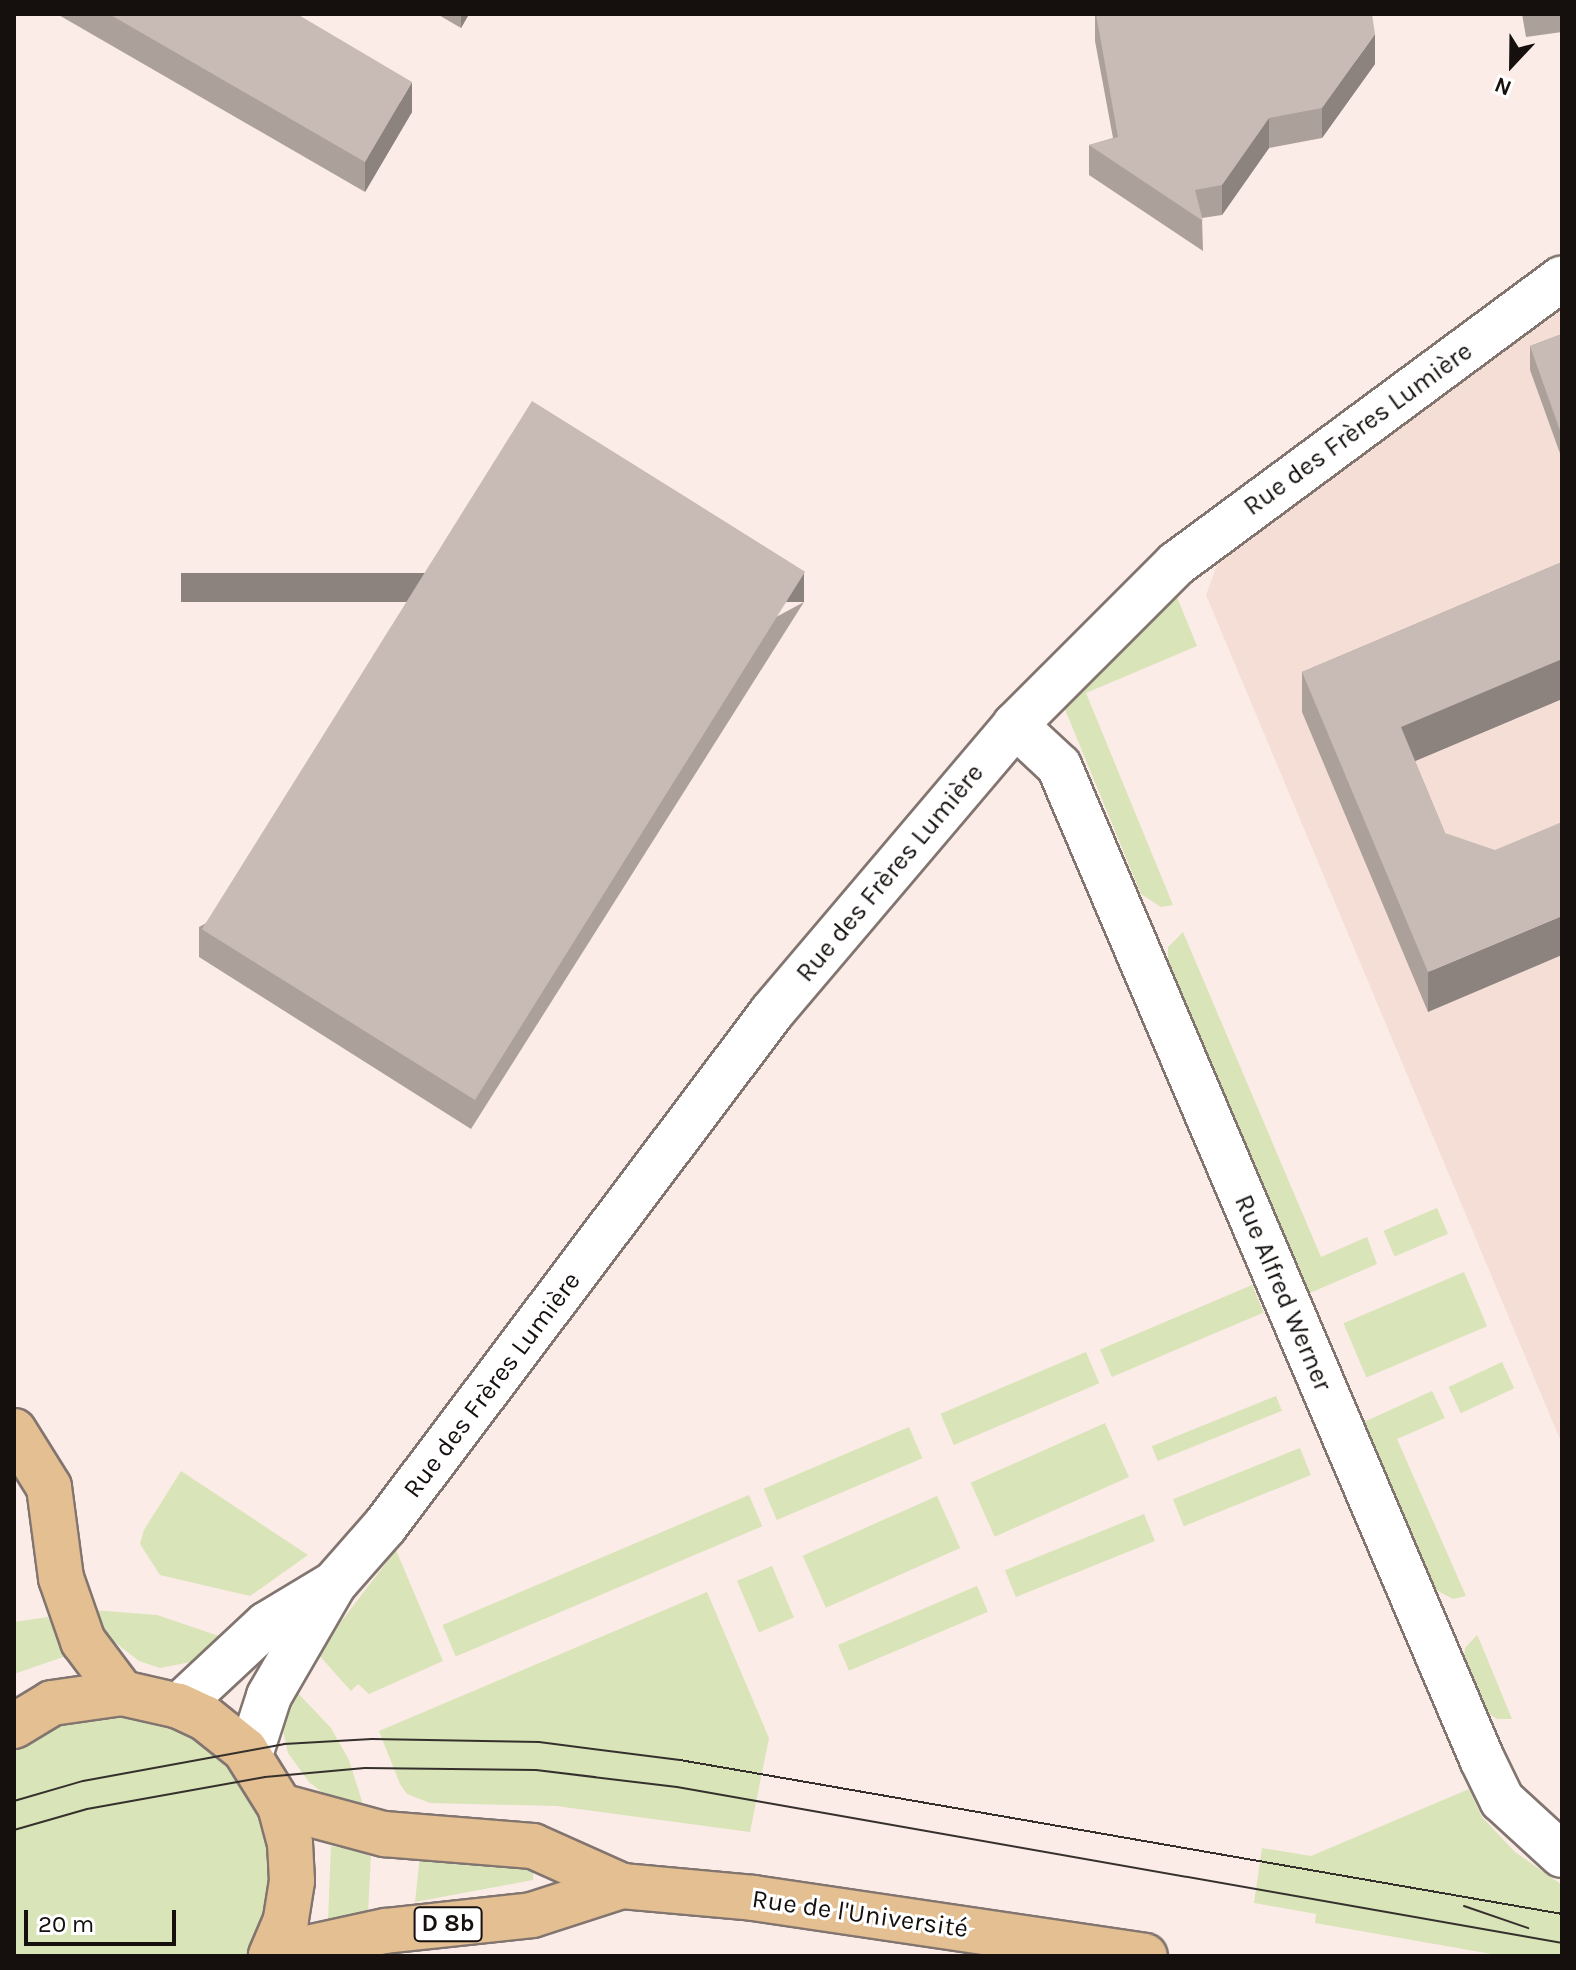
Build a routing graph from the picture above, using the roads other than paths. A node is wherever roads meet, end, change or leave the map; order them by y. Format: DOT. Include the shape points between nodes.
graph roads {
  1 [pos="1562,278"];
  2 [pos="1015,725"];
  3 [pos="14,1431"];
  4 [pos="334,1584"];
  5 [pos="122,1693"];
  6 [pos="179,1706"];
  7 [pos="14,1726"];
  8 [pos="250,1755"];
  9 [pos="280,1806"];
  10 [pos="1562,1855"];
  11 [pos="622,1886"];
  12 [pos="271,1956"];
  13 [pos="1145,1956"];
  1 -- 2 [label="street, Rue des Frères Lumière" via="1176,564"];
  2 -- 4 [label="street, Rue des Frères Lumière" via="772,1012 395,1514"];
  2 -- 10 [label="street, Rue Alfred Werner" via="1059,766 1482,1759 1502,1800"];
  3 -- 5 [label="main road" via="49,1487 61,1578 83,1641"];
  4 -- 6 [label="street, Rue des Frères Lumière" via="267,1624"];
  4 -- 8 [label="street, Rue des Frères Lumière" via="269,1696"];
  5 -- 6 [label="main road"];
  5 -- 7 [label="main road" via="52,1703"];
  6 -- 8 [label="main road" via="205,1718"];
  8 -- 9 [label="main road"];
  9 -- 11 [label="main road, Rue de l'Université" via="384,1834 533,1846"];
  9 -- 12 [label="main road" via="292,1881 286,1920"];
  11 -- 12 [label="main road, Rue de l'Université / D 8b" via="532,1915 385,1931"];
  11 -- 13 [label="main road, Rue de l'Université" via="753,1898"];
}
